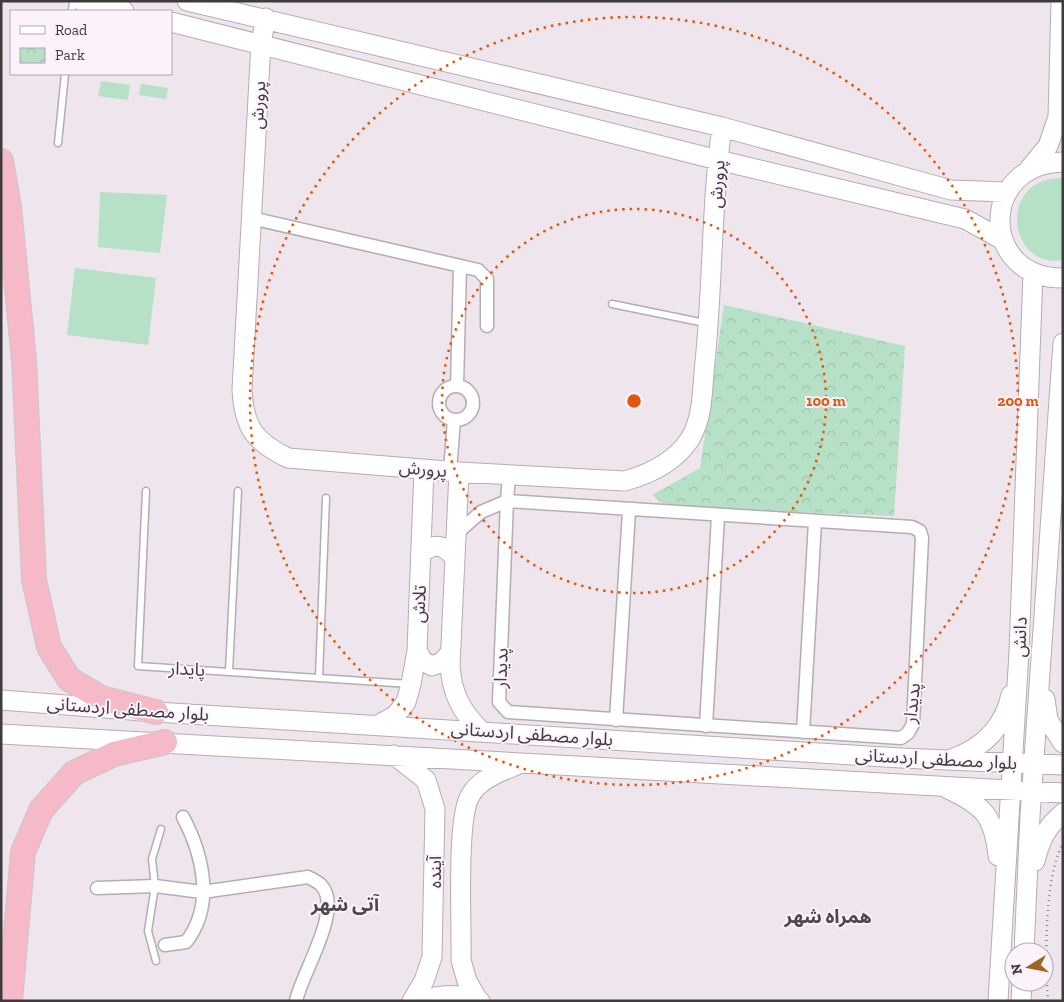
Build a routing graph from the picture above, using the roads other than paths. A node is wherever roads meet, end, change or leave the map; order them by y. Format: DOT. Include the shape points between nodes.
graph roads {
  1 [pos="82,1"];
  2 [pos="187,1"];
  3 [pos="1060,1"];
  4 [pos="120,10"];
  5 [pos="266,18"];
  6 [pos="172,22"];
  7 [pos="261,43"];
  8 [pos="65,75"];
  9 [pos="1060,124"];
  10 [pos="722,127"];
  11 [pos="58,143"];
  12 [pos="718,160"];
  13 [pos="1,161"];
  14 [pos="1063,162"];
  15 [pos="1030,168"];
  16 [pos="1006,192"];
  17 [pos="251,218"];
  18 [pos="1003,240"];
  19 [pos="460,266"];
  20 [pos="1033,273"];
  21 [pos="1063,278"];
  22 [pos="612,304"];
  23 [pos="709,324"];
  24 [pos="487,326"];
  25 [pos="1063,343"];
  26 [pos="457,386"];
  27 [pos="454,420"];
  28 [pos="424,469"];
  29 [pos="455,472"];
  30 [pos="508,475"];
  31 [pos="146,491"];
  32 [pos="238,491"];
  33 [pos="326,498"];
  34 [pos="507,502"];
  35 [pos="629,511"];
  36 [pos="718,516"];
  37 [pos="815,522"];
  38 [pos="456,534"];
  39 [pos="422,553"];
  40 [pos="454,557"];
  41 [pos="417,651"];
  42 [pos="1019,652"];
  43 [pos="449,654"];
  44 [pos="229,672"];
  45 [pos="1040,673"];
  46 [pos="319,677"];
  47 [pos="411,684"];
  48 [pos="7,701"];
  49 [pos="156,712"];
  50 [pos="616,720"];
  51 [pos="378,724"];
  52 [pos="706,726"];
  53 [pos="481,731"];
  54 [pos="803,732"];
  55 [pos="6,734"];
  56 [pos="165,742"];
  57 [pos="1063,743"];
  58 [pos="394,756"];
  59 [pos="901,758"];
  60 [pos="949,760"];
  61 [pos="520,763"];
  62 [pos="1013,763"];
  63 [pos="1033,764"];
  64 [pos="1063,765"];
  65 [pos="902,784"];
  66 [pos="941,786"];
  67 [pos="1011,790"];
  68 [pos="1032,791"];
  69 [pos="1063,793"];
  70 [pos="1063,813"];
  71 [pos="183,817"];
  72 [pos="161,829"];
  73 [pos="155,886"];
  74 [pos="97,888"];
  75 [pos="202,892"];
  76 [pos="1026,902"];
  77 [pos="1002,904"];
  78 [pos="1024,942"];
  79 [pos="165,945"];
  80 [pos="156,961"];
  81 [pos="479,1000"];
  82 [pos="10,1001"];
  83 [pos="296,1001"];
  84 [pos="412,1001"];
  85 [pos="420,1001"];
  86 [pos="998,1001"];
  1 -- 4 [label="street"];
  2 -- 5 [label="street"];
  3 -- 9 [label="street"];
  5 -- 7 [label="street, پرورش"];
  5 -- 10 [label="street"];
  6 -- 7 [label="street"];
  7 -- 12 [label="street"];
  7 -- 17 [label="street, پرورش"];
  8 -- 11 [label="lane"];
  9 -- 15 [label="street"];
  10 -- 12 [label="street, پرورش"];
  10 -- 16 [label="street" via="951,190"];
  12 -- 18 [label="street" via="965,219"];
  12 -- 23 [label="street, پرورش"];
  13 -- 49 [label="highway" via="9,207 24,360 34,580 48,647 69,678 101,698"];
  14 -- 15 [label="street" via="1047,162"];
  15 -- 16 [label="street"];
  16 -- 18 [label="street" via="1000,208"];
  17 -- 19 [label="street"];
  17 -- 28 [label="street, پرورش" via="242,390 243,414 254,433 270,449 288,458"];
  18 -- 20 [label="street" via="1020,265"];
  19 -- 24 [label="street" via="478,270 487,279"];
  19 -- 26 [label="street"];
  20 -- 21 [label="street"];
  20 -- 42 [label="street, دانش"];
  22 -- 23 [label="lane"];
  23 -- 30 [label="street, پرورش" via="699,420 689,440 671,460 649,475 625,481"];
  25 -- 45 [label="street, دانش"];
  26 -- 27 [label="street" via="443,393 439,403 442,413"];
  26 -- 27 [label="street" via="467,390 474,404 466,418"];
  27 -- 29 [label="street"];
  28 -- 29 [label="street, پرورش"];
  28 -- 39 [label="street, تلاش"];
  29 -- 30 [label="street, پرورش"];
  29 -- 38 [label="street, تلاش"];
  30 -- 34 [label="street"];
  31 -- 44 [label="lane, پایدار" via="138,666"];
  32 -- 44 [label="lane"];
  33 -- 46 [label="lane"];
  34 -- 35 [label="street, پدیدار"];
  34 -- 38 [label="street, پدیدار" via="481,512"];
  34 -- 50 [label="street, پدیدار" via="499,702 508,712 519,714"];
  35 -- 36 [label="street, پدیدار"];
  35 -- 50 [label="street"];
  36 -- 37 [label="street, پدیدار"];
  36 -- 52 [label="street"];
  37 -- 54 [label="street"];
  37 -- 54 [label="street, پدیدار" via="920,531 913,724 901,738"];
  38 -- 40 [label="street, تلاش"];
  39 -- 40 [label="street" via="430,546 439,545"];
  39 -- 41 [label="street, تلاش"];
  40 -- 43 [label="street, تلاش"];
  41 -- 43 [label="street" via="423,661 432,666"];
  41 -- 47 [label="street, تلاش"];
  42 -- 60 [label="street" via="1009,702 1000,725 971,752"];
  42 -- 62 [label="street, دانش"];
  43 -- 53 [label="street, تلاش" via="457,702 466,717"];
  44 -- 46 [label="lane, پایدار"];
  45 -- 57 [label="street" via="1048,720"];
  45 -- 63 [label="street, دانش"];
  46 -- 47 [label="lane, پایدار"];
  47 -- 51 [label="street, تلاش" via="406,702 396,715"];
  48 -- 49 [label="street, بلوار مصطفی اردستانی"];
  49 -- 51 [label="street, بلوار مصطفی اردستانی"];
  50 -- 52 [label="street, پدیدار"];
  51 -- 53 [label="street, بلوار مصطفی اردستانی"];
  52 -- 54 [label="street, پدیدار"];
  53 -- 59 [label="street, بلوار مصطفی اردستانی"];
  55 -- 56 [label="street, بلوار مصطفی اردستانی"];
  56 -- 58 [label="street, بلوار مصطفی اردستانی"];
  56 -- 82 [label="highway" via="114,754 74,773 40,810 23,852"];
  58 -- 61 [label="street, بلوار مصطفی اردستانی"];
  58 -- 84 [label="street, آینده" via="426,780 435,809 432,957 424,981"];
  59 -- 60 [label="street, بلوار مصطفی اردستانی"];
  59 -- 65 [label="street" via="914,770 910,779"];
  60 -- 62 [label="street, بلوار مصطفی اردستانی"];
  61 -- 65 [label="street, بلوار مصطفی اردستانی"];
  61 -- 81 [label="street" via="488,777 470,796 463,821 461,960 467,980"];
  62 -- 63 [label="street, بلوار مصطفی اردستانی"];
  62 -- 67 [label="street, دانش"];
  63 -- 64 [label="street, بلوار مصطفی اردستانی"];
  63 -- 68 [label="street, دانش"];
  65 -- 66 [label="street, بلوار مصطفی اردستانی"];
  66 -- 67 [label="street, بلوار مصطفی اردستانی"];
  66 -- 77 [label="street" via="976,804 990,819 996,833"];
  67 -- 68 [label="street, بلوار مصطفی اردستانی"];
  67 -- 77 [label="street, دانش"];
  68 -- 69 [label="street, بلوار مصطفی اردستانی"];
  68 -- 76 [label="street, دانش"];
  70 -- 76 [label="street" via="1049,825 1039,845"];
  71 -- 75 [label="street" via="194,838 200,861 204,882"];
  72 -- 73 [label="lane" via="152,859"];
  73 -- 74 [label="street"];
  73 -- 75 [label="street"];
  73 -- 80 [label="lane" via="148,931"];
  75 -- 79 [label="street" via="200,917 193,932 186,942"];
  75 -- 83 [label="street" via="308,877 321,884 327,894 328,914"];
  76 -- 78 [label="street, دانش"];
  77 -- 86 [label="street, دانش"];
  81 -- 85 [label="street" via="458,995 433,996"];
}
